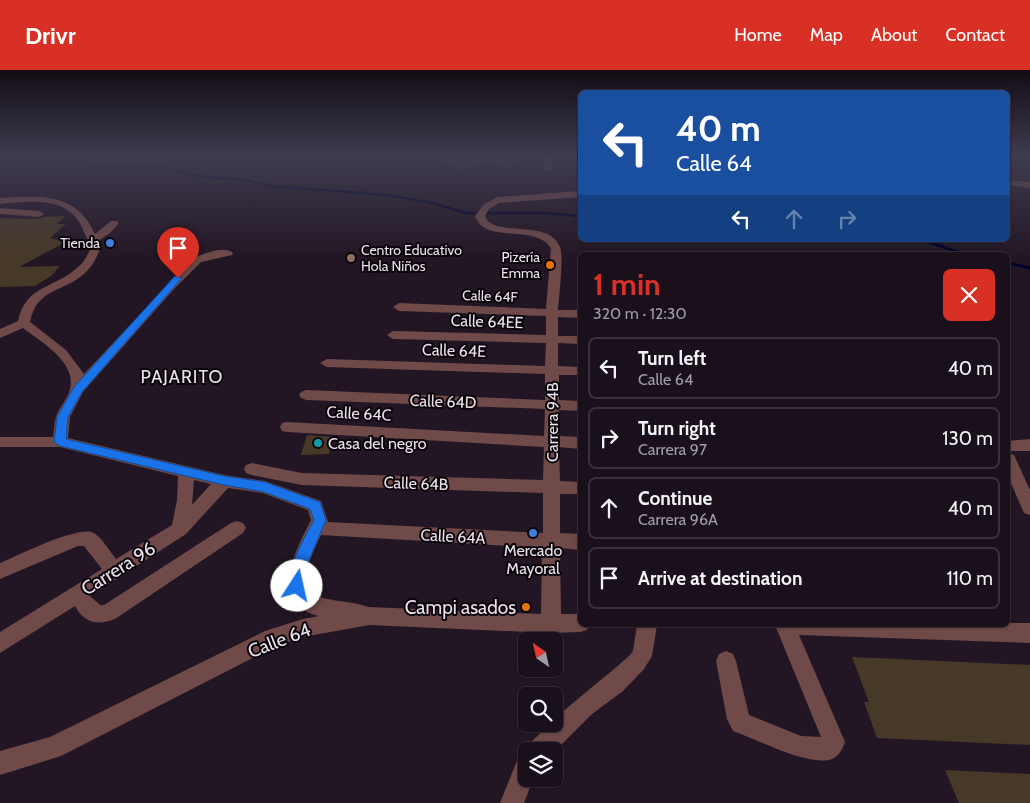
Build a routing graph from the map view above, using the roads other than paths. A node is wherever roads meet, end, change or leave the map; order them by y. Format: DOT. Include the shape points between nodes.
graph roads {
  1 [pos="578,194"];
  2 [pos="0,201"];
  3 [pos="0,212"];
  4 [pos="39,214"];
  5 [pos="114,223"];
  6 [pos="92,240"];
  7 [pos="228,253"];
  8 [pos="399,307"];
  9 [pos="552,313"];
  10 [pos="578,314"];
  11 [pos="24,323"];
  12 [pos="0,334"];
  13 [pos="393,335"];
  14 [pos="552,340"];
  15 [pos="578,340"];
  16 [pos="327,363"];
  17 [pos="552,370"];
  18 [pos="578,371"];
  19 [pos="77,390"];
  20 [pos="306,396"];
  21 [pos="552,405"];
  22 [pos="578,406"];
  23 [pos="287,427"];
  24 [pos="60,442"];
  25 [pos="552,442"];
  26 [pos="578,442"];
  27 [pos="8,443"];
  28 [pos="1030,445"];
  29 [pos="1010,446"];
  30 [pos="0,451"];
  31 [pos="1010,463"];
  32 [pos="252,470"];
  33 [pos="186,472"];
  34 [pos="224,481"];
  35 [pos="552,487"];
  36 [pos="578,488"];
  37 [pos="1030,508"];
  38 [pos="237,528"];
  39 [pos="180,529"];
  40 [pos="326,529"];
  41 [pos="552,541"];
  42 [pos="578,542"];
  43 [pos="114,570"];
  44 [pos="0,571"];
  45 [pos="79,593"];
  46 [pos="369,616"];
  47 [pos="578,623"];
  48 [pos="552,624"];
  49 [pos="647,627"];
  50 [pos="786,627"];
  51 [pos="850,627"];
  52 [pos="1030,633"];
  53 [pos="0,643"];
  54 [pos="726,660"];
  55 [pos="547,742"];
  56 [pos="0,762"];
  57 [pos="518,787"];
  58 [pos="512,803"];
  1 -- 9 [label="street, Carrera 94B" via="504,199 483,210 480,219 484,225 494,228 534,233 555,245"];
  2 -- 6 [label="street" via="40,200 63,204 81,217"];
  3 -- 4 [label="street"];
  5 -- 6 [label="street"];
  6 -- 11 [label="street" via="96,246 91,262 69,280 33,300"];
  7 -- 19 [label="street" via="204,256 186,270"];
  8 -- 9 [label="street, Calle 64F"];
  9 -- 10 [label="street, Calle 64F"];
  9 -- 14 [label="street, Carrera 94B"];
  11 -- 12 [label="street"];
  11 -- 19 [label="street" via="74,368 78,377"];
  13 -- 14 [label="street, Calle 64EE"];
  14 -- 15 [label="street, Calle 64EE"];
  14 -- 17 [label="street, Carrera 94B"];
  16 -- 17 [label="street, Calle 64E"];
  17 -- 18 [label="street, Calle 64E"];
  17 -- 21 [label="street, Carrera 94B"];
  19 -- 24 [label="street" via="63,417"];
  20 -- 21 [label="street, Calle 64D"];
  21 -- 22 [label="street, Calle 64D"];
  21 -- 25 [label="street, Carrera 94B"];
  23 -- 25 [label="street, Calle 64C"];
  24 -- 27 [label="street"];
  24 -- 33 [label="street"];
  25 -- 26 [label="street, Calle 64C"];
  25 -- 35 [label="street, Carrera 94B"];
  27 -- 30 [label="street"];
  28 -- 29 [label="street"];
  31 -- 37 [label="street"];
  32 -- 35 [label="street, Calle 64B" via="302,479"];
  33 -- 34 [label="street"];
  33 -- 39 [label="street"];
  34 -- 39 [label="street, Carrera 96"];
  34 -- 46 [label="street" via="265,487 315,506 320,520 297,572 297,586 312,605"];
  35 -- 36 [label="street, Calle 64B"];
  35 -- 41 [label="street, Carrera 94B"];
  38 -- 45 [label="street" via="108,613 97,616"];
  39 -- 43 [label="street, Carrera 96"];
  40 -- 41 [label="street, Calle 64A"];
  41 -- 42 [label="street, Calle 64A"];
  41 -- 48 [label="street, Carrera 94B"];
  43 -- 44 [label="street" via="88,538 77,539"];
  43 -- 45 [label="street, Carrera 96"];
  45 -- 53 [label="street, Carrera 96"];
  46 -- 48 [label="street, Calle 64"];
  46 -- 56 [label="street, Calle 64" via="302,628 272,638 53,748"];
  47 -- 48 [label="street, Calle 64"];
  49 -- 55 [label="street" via="642,656 637,662"];
  50 -- 54 [label="street" via="834,742 828,749 801,747 741,723"];
  51 -- 52 [label="street"];
  57 -- 58 [label="street"];
}
